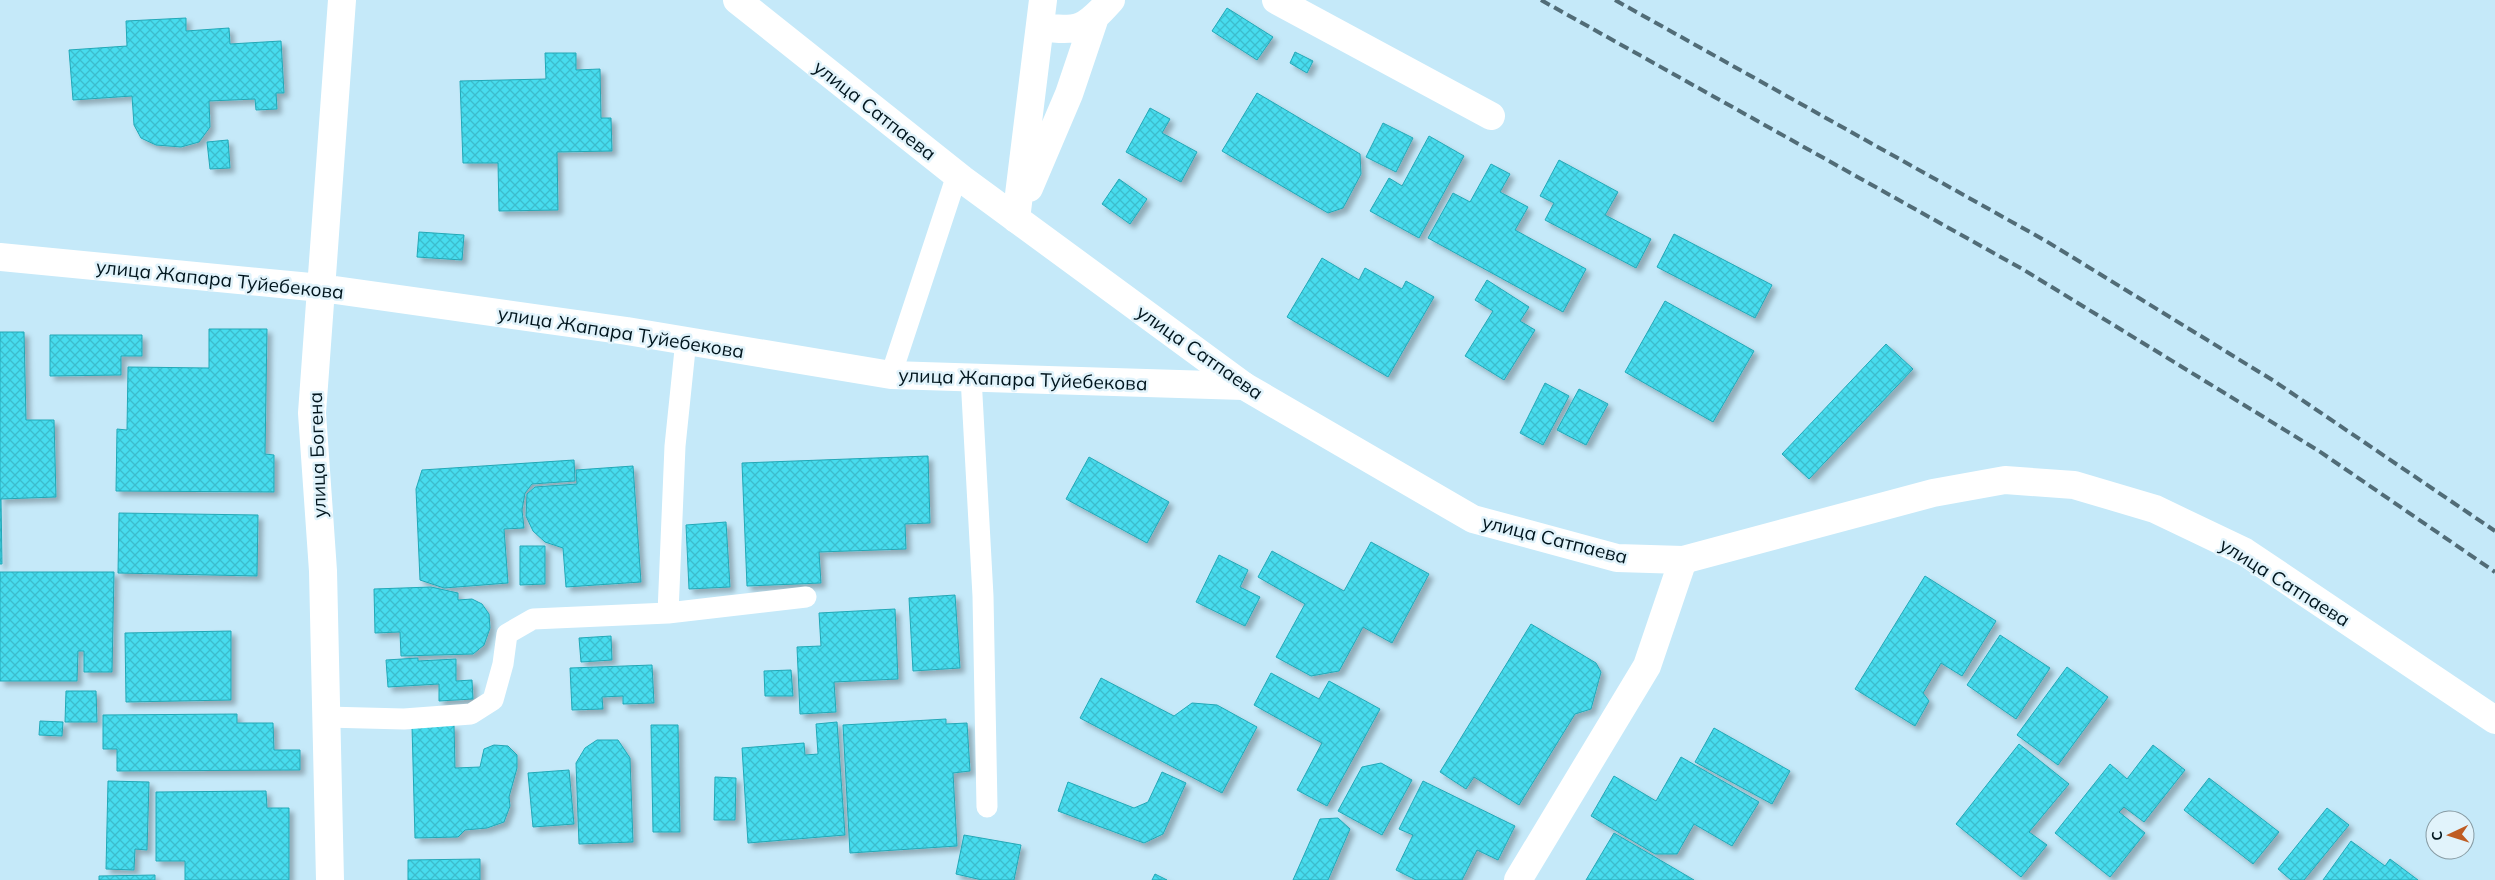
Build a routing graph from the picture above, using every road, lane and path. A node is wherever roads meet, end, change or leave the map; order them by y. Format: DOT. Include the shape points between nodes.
graph roads {
  1 [pos="342,0"];
  2 [pos="736,0"];
  3 [pos="1043,0"];
  4 [pos="1111,0"];
  5 [pos="1276,0"];
  6 [pos="1094,20"];
  7 [pos="1040,27"];
  8 [pos="1491,116"];
  9 [pos="957,175"];
  10 [pos="1016,219"];
  11 [pos="0,258"];
  12 [pos="321,288"];
  13 [pos="686,340"];
  14 [pos="891,375"];
  15 [pos="972,377"];
  16 [pos="1244,386"];
  17 [pos="1683,560"];
  18 [pos="806,597"];
  19 [pos="668,613"];
  20 [pos="326,716"];
  21 [pos="2495,720"];
  22 [pos="987,806"];
  23 [pos="330,880"];
  24 [pos="1518,880"];
  1 -- 12 [label="street, улица Богена"];
  2 -- 9 [label="street, улица Сатпаева"];
  3 -- 7 [label="street"];
  4 -- 6 [label="street"];
  5 -- 8 [label="street"];
  6 -- 7 [label="street" via="1069,31"];
  6 -- 10 [label="street" via="1069,94"];
  7 -- 10 [label="street"];
  9 -- 10 [label="street, улица Сатпаева"];
  9 -- 14 [label="lane"];
  10 -- 16 [label="street, улица Сатпаева"];
  11 -- 12 [label="street, улица Жапара Туйебекова"];
  12 -- 13 [label="street, улица Жапара Туйебекова"];
  12 -- 20 [label="street, улица Богена" via="312,413 323,571"];
  13 -- 14 [label="street, улица Жапара Туйебекова"];
  13 -- 19 [label="lane" via="675,446"];
  14 -- 15 [label="street, улица Жапара Туйебекова"];
  15 -- 16 [label="street, улица Жапара Туйебекова"];
  15 -- 22 [label="lane" via="983,596"];
  16 -- 17 [label="street, улица Сатпаева" via="1473,519 1617,558"];
  17 -- 21 [label="street, улица Сатпаева" via="1933,493 2005,480 2074,485 2155,509 2244,552"];
  17 -- 24 [label="street" via="1647,666"];
  18 -- 19 [label="lane"];
  19 -- 20 [label="lane" via="534,620 507,634 503,664 492,700 471,714 404,719"];
  20 -- 23 [label="street, улица Богена"];
}
